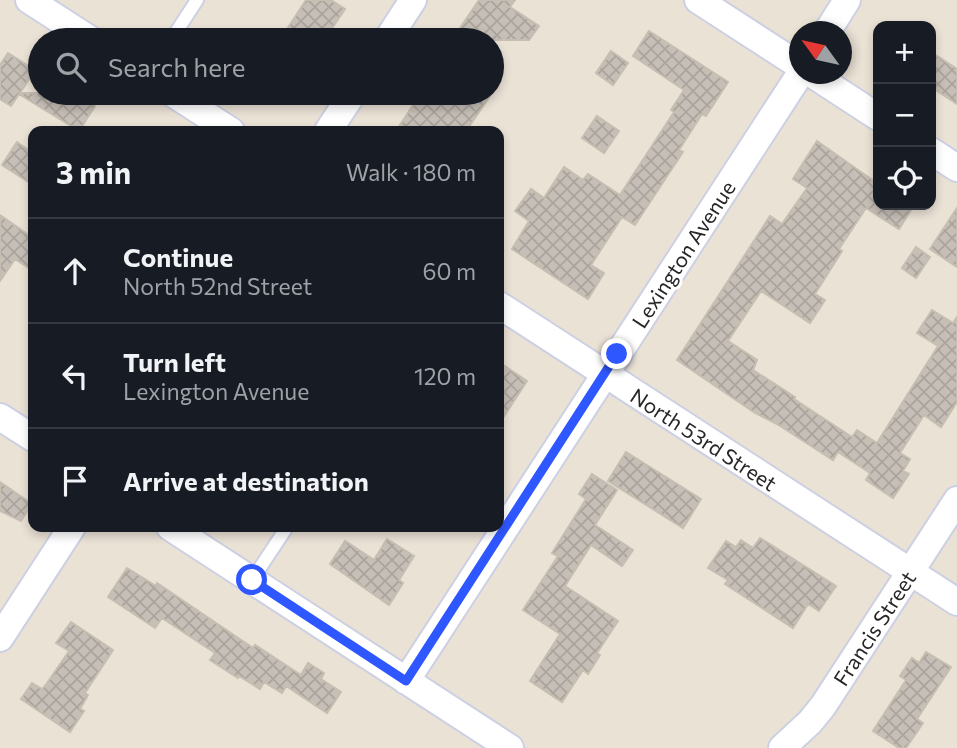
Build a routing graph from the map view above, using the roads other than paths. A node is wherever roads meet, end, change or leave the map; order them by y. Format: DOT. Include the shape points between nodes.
graph roads {
  1 [pos="29,0"];
  2 [pos="197,0"];
  3 [pos="413,0"];
  4 [pos="698,0"];
  5 [pos="847,0"];
  6 [pos="834,21"];
  7 [pos="72,28"];
  8 [pos="179,28"];
  9 [pos="395,28"];
  10 [pos="789,59"];
  11 [pos="793,84"];
  12 [pos="827,84"];
  13 [pos="190,105"];
  14 [pos="345,105"];
  15 [pos="873,114"];
  16 [pos="222,126"];
  17 [pos="331,126"];
  18 [pos="936,154"];
  19 [pos="956,166"];
  20 [pos="504,307"];
  21 [pos="604,374"];
  22 [pos="0,417"];
  23 [pos="28,435"];
  24 [pos="957,500"];
  25 [pos="504,529"];
  26 [pos="69,532"];
  27 [pos="178,532"];
  28 [pos="284,532"];
  29 [pos="502,532"];
  30 [pos="909,574"];
  31 [pos="252,580"];
  32 [pos="957,603"];
  33 [pos="0,638"];
  34 [pos="406,681"];
  35 [pos="510,748"];
  36 [pos="782,748"];
  1 -- 7 [label="street"];
  2 -- 8 [label="lane"];
  3 -- 9 [label="street"];
  4 -- 10 [label="street"];
  5 -- 6 [label="street"];
  11 -- 21 [label="street, Lexington Avenue"];
  12 -- 15 [label="street"];
  13 -- 16 [label="street"];
  14 -- 17 [label="street"];
  18 -- 19 [label="street"];
  20 -- 21 [label="street, North 53rd Street"];
  21 -- 25 [label="street, Lexington Avenue"];
  21 -- 30 [label="street, North 53rd Street"];
  22 -- 23 [label="street"];
  24 -- 30 [label="street, Francis Street"];
  26 -- 33 [label="street"];
  27 -- 31 [label="street"];
  28 -- 31 [label="lane"];
  29 -- 34 [label="street, Lexington Avenue"];
  30 -- 32 [label="street, North 53rd Street"];
  30 -- 36 [label="street, Francis Street" via="823,706"];
  31 -- 34 [label="street"];
  34 -- 35 [label="street"];
}
